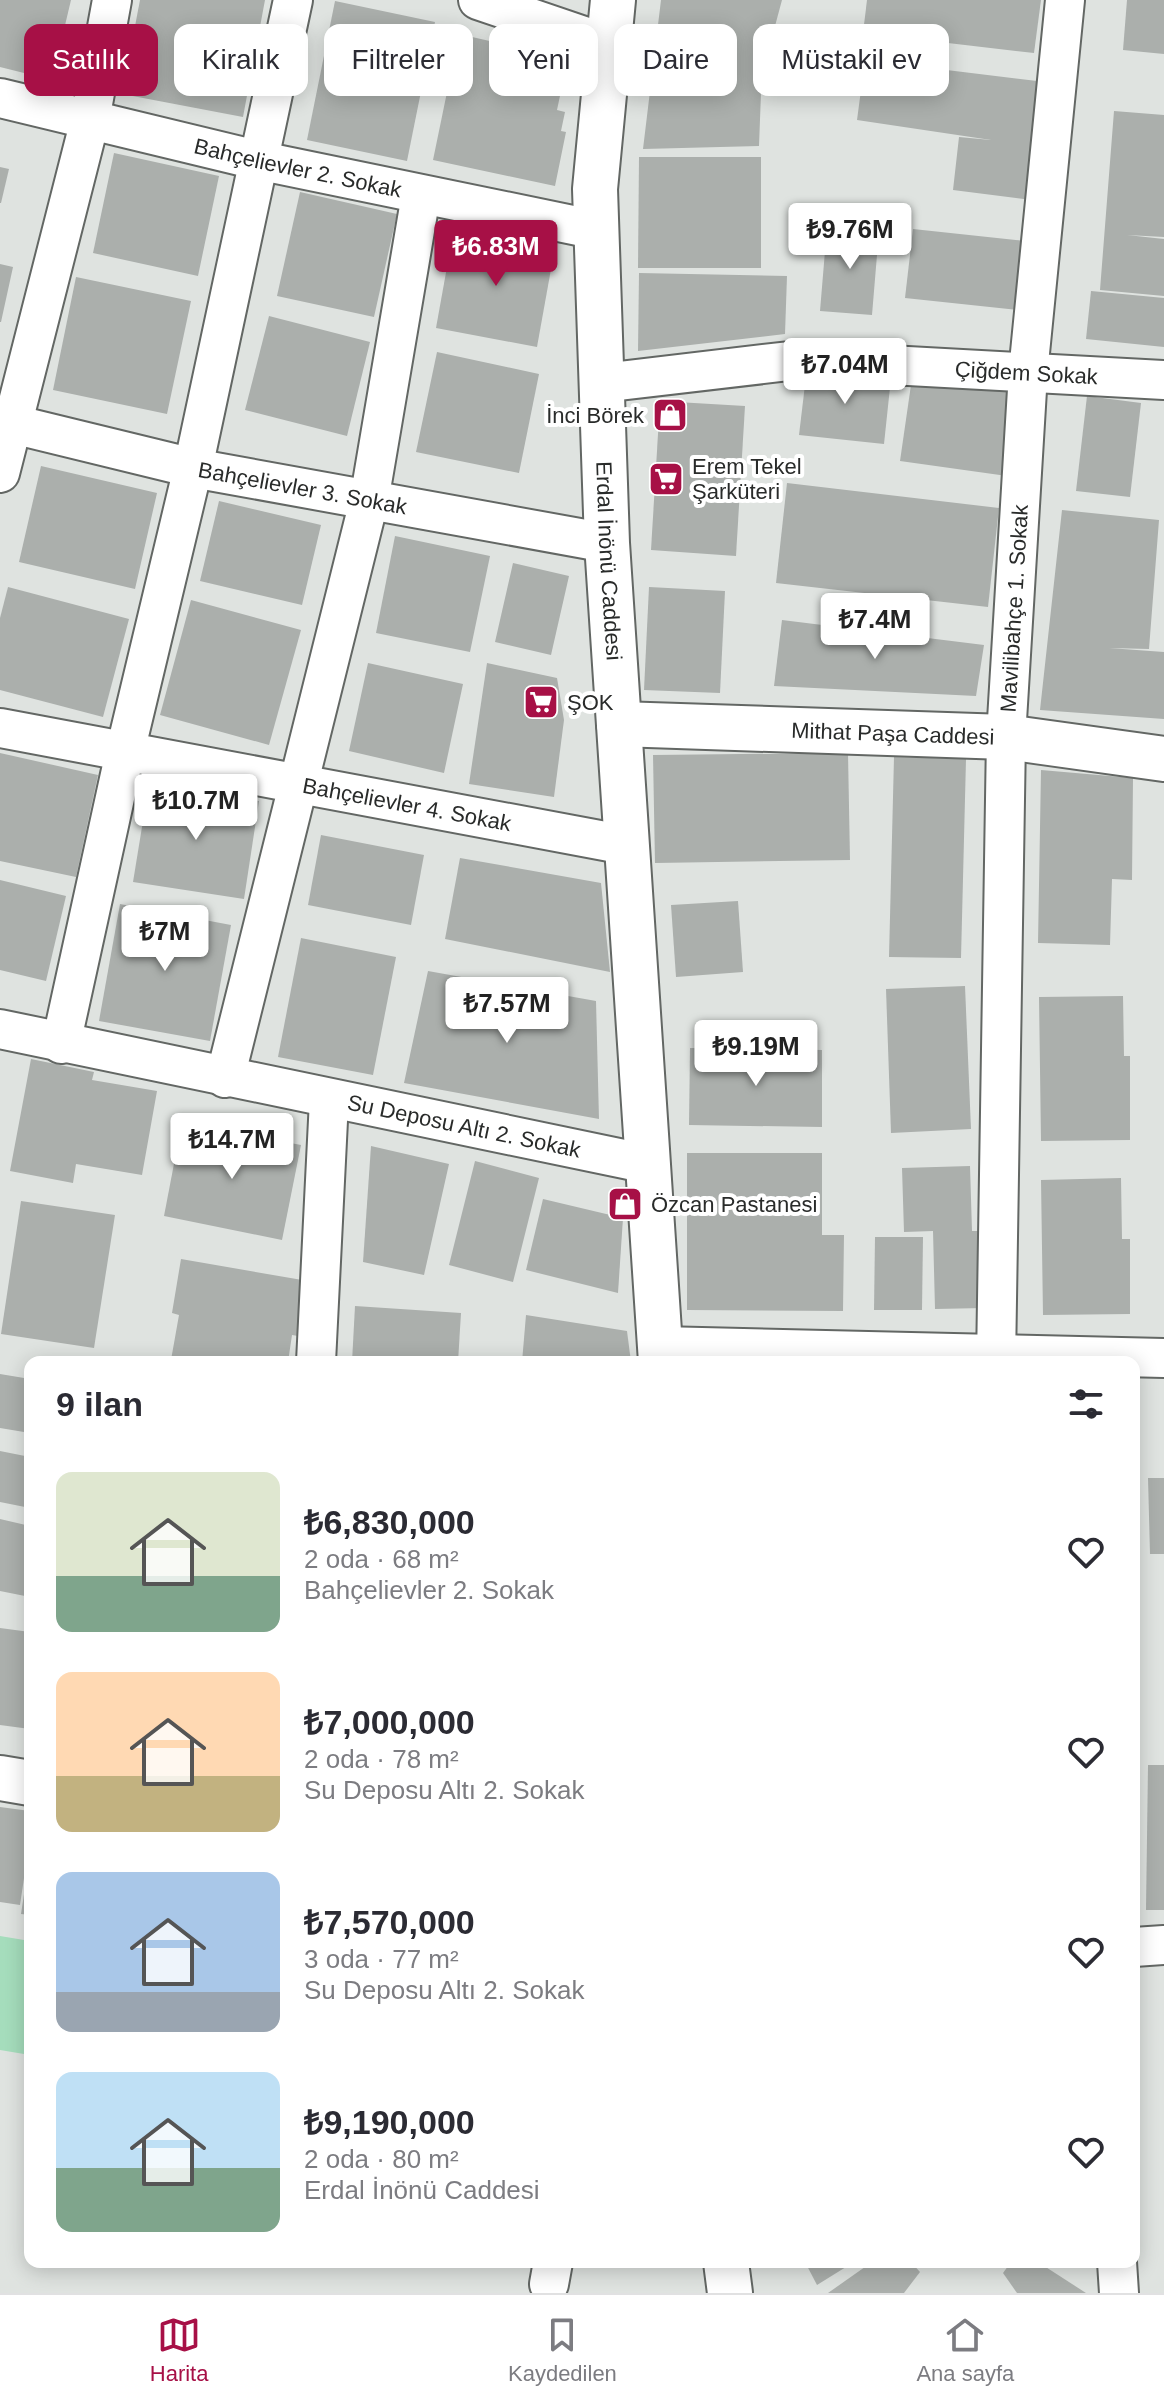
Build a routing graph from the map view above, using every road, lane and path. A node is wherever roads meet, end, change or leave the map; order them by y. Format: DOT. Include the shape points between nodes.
graph roads {
  1 [pos="112,0"];
  2 [pos="293,0"];
  3 [pos="478,0"];
  4 [pos="613,0"];
  5 [pos="1065,0"];
  6 [pos="607,44"];
  7 [pos="0,98"];
  8 [pos="90,120"];
  9 [pos="257,160"];
  10 [pos="421,195"];
  11 [pos="597,230"];
  12 [pos="1028,373"];
  13 [pos="1164,380"];
  14 [pos="602,383"];
  15 [pos="6,422"];
  16 [pos="193,468"];
  17 [pos="0,473"];
  18 [pos="369,501"];
  19 [pos="607,543"];
  20 [pos="619,724"];
  21 [pos="0,728"];
  22 [pos="1006,737"];
  23 [pos="125,752"];
  24 [pos="1164,759"];
  25 [pos="300,785"];
  26 [pos="626,845"];
  27 [pos="0,1029"];
  28 [pos="61,1044"];
  29 [pos="225,1078"];
  30 [pos="329,1100"];
  31 [pos="648,1164"];
  32 [pos="660,1354"];
  33 [pos="316,1356"];
  34 [pos="794,1356"];
  35 [pos="996,1356"];
  36 [pos="1140,1358"];
  37 [pos="1164,1358"];
  38 [pos="0,1778"];
  39 [pos="24,1782"];
  40 [pos="1164,1945"];
  41 [pos="1140,1947"];
  42 [pos="727,2268"];
  43 [pos="1117,2268"];
  44 [pos="730,2293"];
  45 [pos="1119,2293"];
  1 -- 8 [label="street"];
  2 -- 9 [label="street"];
  3 -- 6 [label="street"];
  4 -- 6 [label="main road, Erdal İnönü Caddesi"];
  5 -- 12 [label="street, Mavilibahçe 1. Sokak"];
  6 -- 11 [label="main road, Erdal İnönü Caddesi" via="595,189"];
  7 -- 8 [label="street, Bahçelievler 2. Sokak"];
  8 -- 9 [label="street, Bahçelievler 2. Sokak"];
  8 -- 15 [label="street"];
  9 -- 10 [label="street, Bahçelievler 2. Sokak"];
  9 -- 16 [label="street"];
  10 -- 11 [label="street, Bahçelievler 2. Sokak"];
  10 -- 18 [label="street"];
  11 -- 14 [label="main road, Erdal İnönü Caddesi"];
  12 -- 13 [label="street, Çiğdem Sokak"];
  12 -- 14 [label="street, Çiğdem Sokak" via="798,360"];
  12 -- 22 [label="street, Mavilibahçe 1. Sokak"];
  14 -- 19 [label="main road, Erdal İnönü Caddesi"];
  15 -- 16 [label="street, Bahçelievler 3. Sokak"];
  15 -- 17 [label="street"];
  16 -- 18 [label="street, Bahçelievler 3. Sokak"];
  16 -- 23 [label="street"];
  18 -- 19 [label="street, Bahçelievler 3. Sokak"];
  18 -- 25 [label="street"];
  19 -- 20 [label="main road, Erdal İnönü Caddesi"];
  20 -- 22 [label="main road, Mithat Paşa Caddesi"];
  20 -- 26 [label="main road, Erdal İnönü Caddesi"];
  21 -- 23 [label="street, Bahçelievler 4. Sokak"];
  22 -- 24 [label="main road, Mithat Paşa Caddesi"];
  22 -- 35 [label="street, Mavilibahçe 1. Sokak"];
  23 -- 25 [label="street, Bahçelievler 4. Sokak"];
  23 -- 28 [label="street"];
  25 -- 26 [label="street, Bahçelievler 4. Sokak"];
  25 -- 29 [label="street"];
  26 -- 31 [label="main road, Erdal İnönü Caddesi"];
  27 -- 28 [label="street, Su Deposu Altı 2. Sokak"];
  28 -- 29 [label="street, Su Deposu Altı 2. Sokak"];
  29 -- 30 [label="street, Su Deposu Altı 2. Sokak"];
  30 -- 31 [label="street, Su Deposu Altı 2. Sokak"];
  30 -- 33 [label="street"];
  31 -- 32 [label="main road, Erdal İnönü Caddesi"];
  32 -- 34 [label="street"];
  36 -- 37 [label="street"];
  38 -- 39 [label="main road"];
  40 -- 41 [label="street"];
  42 -- 44 [label="main road"];
  43 -- 45 [label="street"];
}
